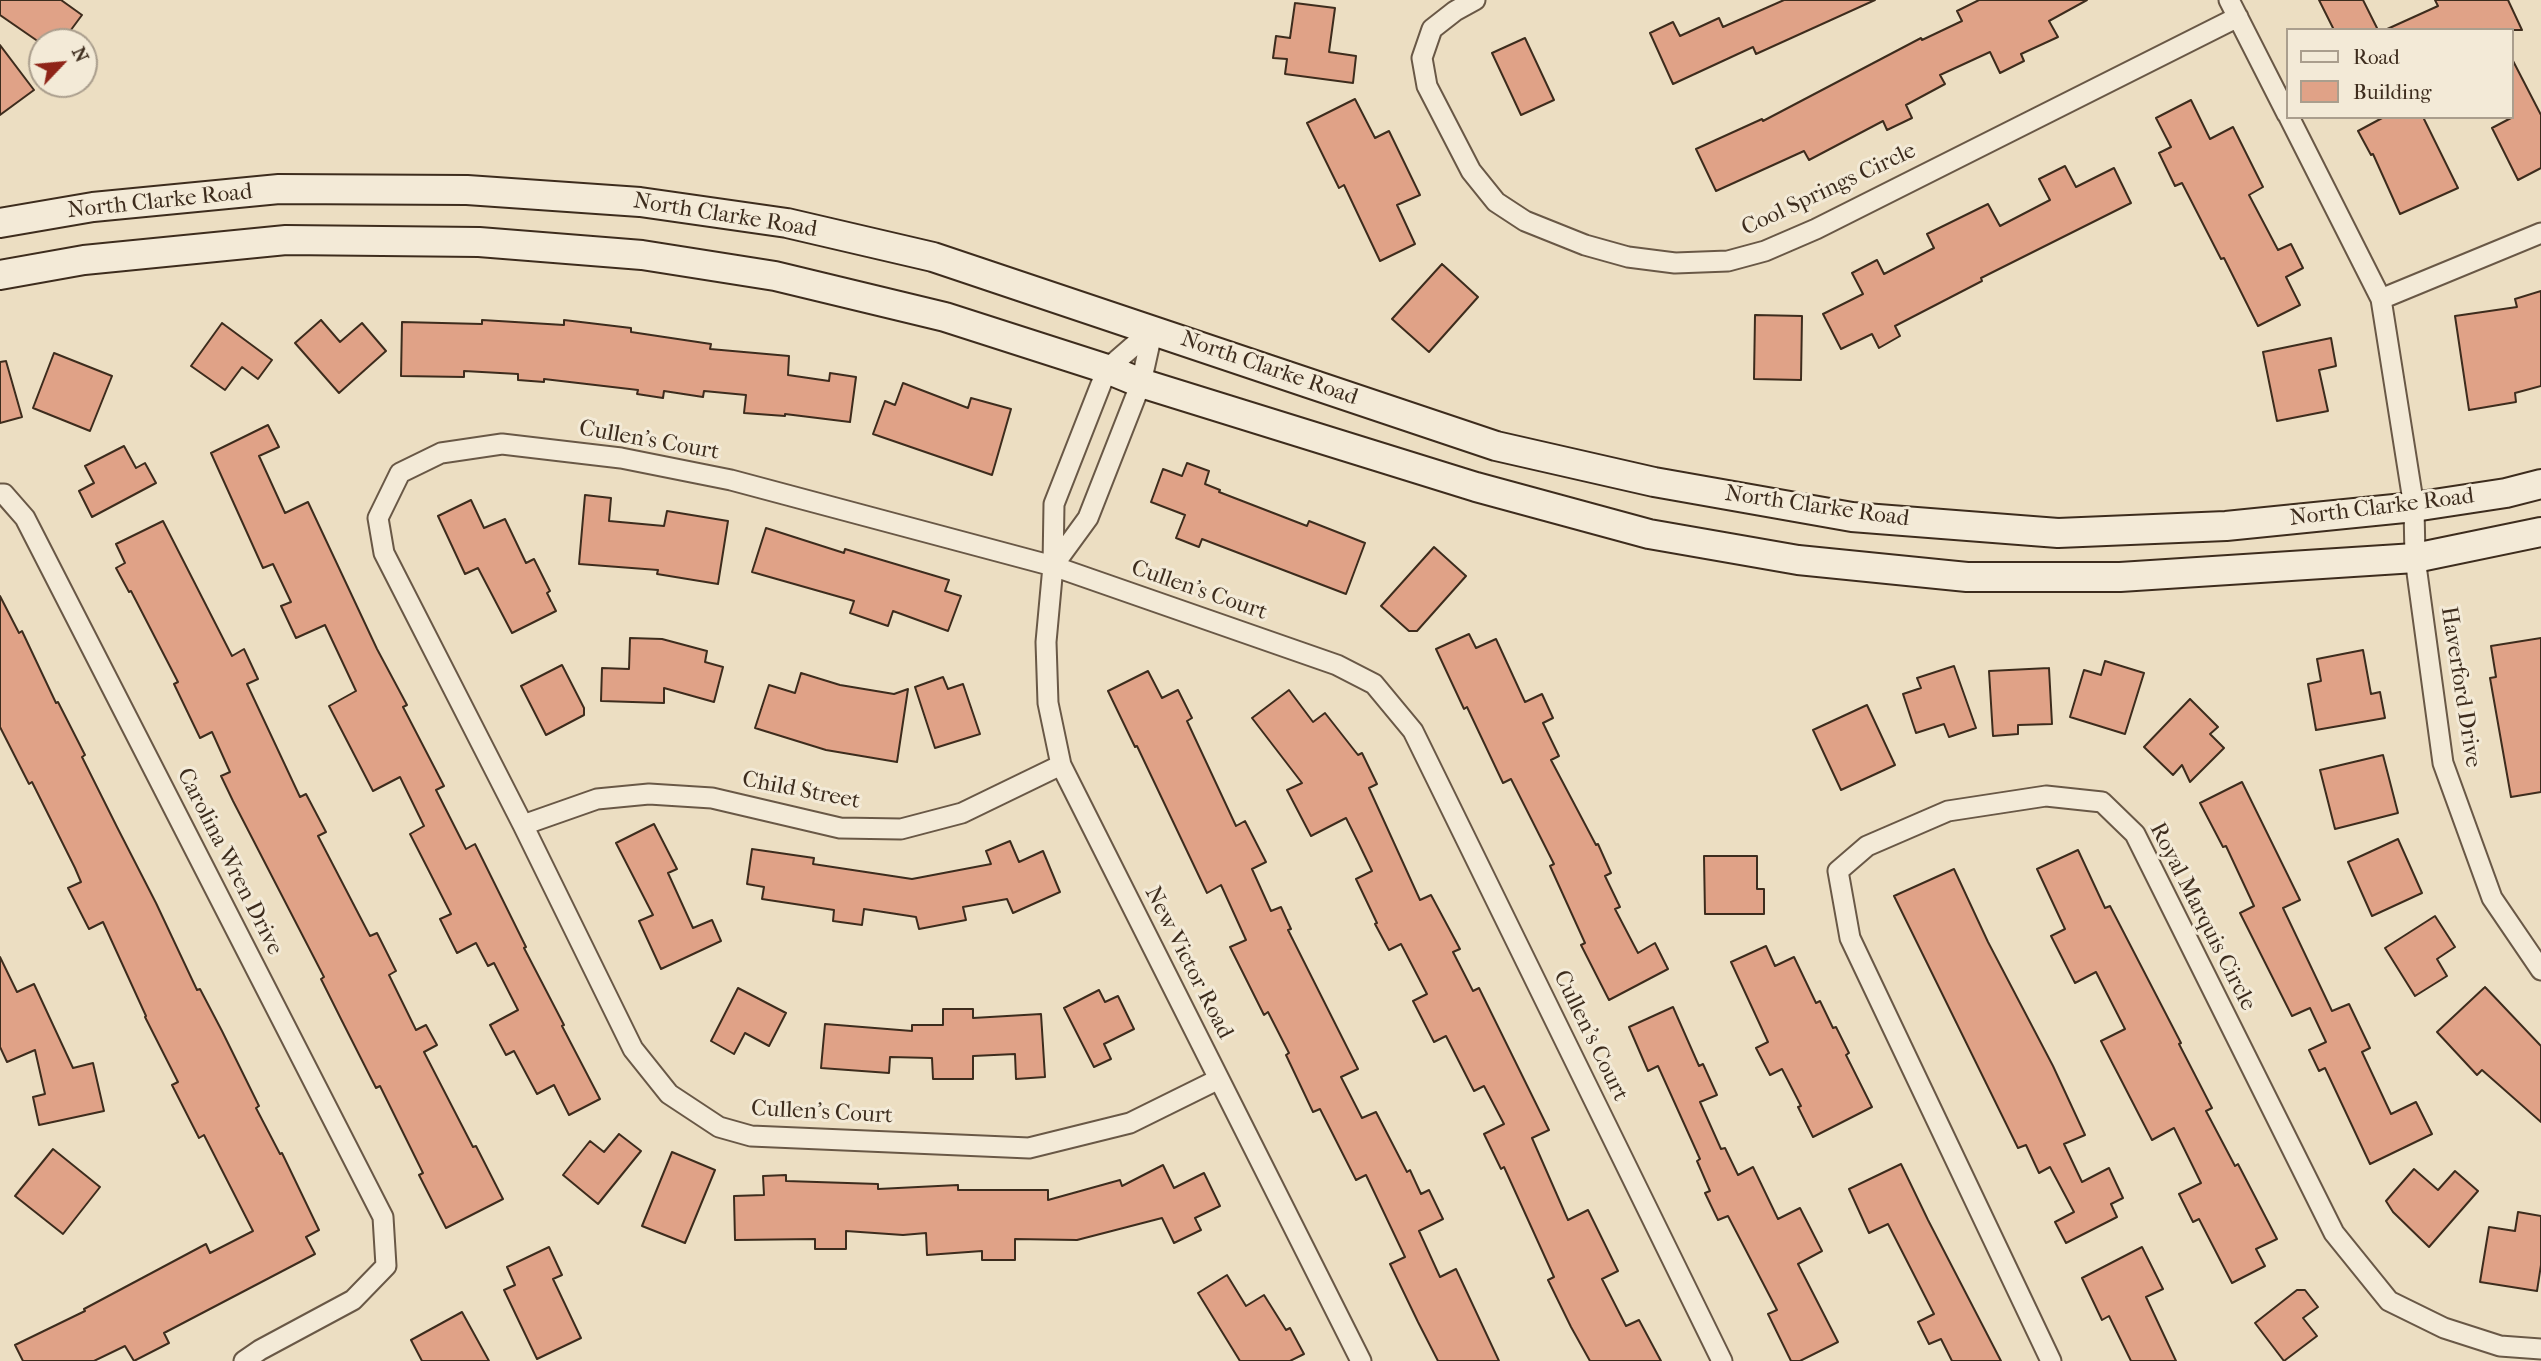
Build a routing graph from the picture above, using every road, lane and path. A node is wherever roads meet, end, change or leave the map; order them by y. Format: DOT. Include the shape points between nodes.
graph roads {
  1 [pos="1475,0"];
  2 [pos="2234,8"];
  3 [pos="2286,112"];
  4 [pos="2290,119"];
  5 [pos="0,223"];
  6 [pos="2541,233"];
  7 [pos="0,275"];
  8 [pos="2381,299"];
  9 [pos="1153,329"];
  10 [pos="1107,369"];
  11 [pos="1141,383"];
  12 [pos="2541,484"];
  13 [pos="0,494"];
  14 [pos="2414,507"];
  15 [pos="2541,532"];
  16 [pos="2415,558"];
  17 [pos="1053,566"];
  18 [pos="1061,765"];
  19 [pos="523,825"];
  20 [pos="2541,970"];
  21 [pos="1219,1079"];
  22 [pos="2541,1349"];
  23 [pos="244,1361"];
  24 [pos="1361,1361"];
  25 [pos="1722,1361"];
  26 [pos="2051,1361"];
  1 -- 2 [label="street, Cool Springs Circle" via="1432,29 1422,58 1427,86 1471,171 1496,202 1525,221 1617,254 1675,263 1728,261 1816,229"];
  2 -- 3 [label="street, Haverford Drive"];
  4 -- 8 [label="street, Haverford Drive"];
  5 -- 9 [label="street, North Clarke Road" via="93,207 279,189 467,190 640,202 787,223 933,257"];
  6 -- 8 [label="street"];
  7 -- 10 [label="street, North Clarke Road" via="84,260 286,240 479,242 642,255 775,276 945,317"];
  8 -- 14 [label="street, Haverford Drive"];
  9 -- 10 [label="street, New Victor Road"];
  9 -- 11 [label="street"];
  9 -- 14 [label="street, North Clarke Road" via="1496,446 1654,482 1852,517 2058,533 2225,526"];
  10 -- 11 [label="street, North Clarke Road"];
  10 -- 17 [label="street, New Victor Road" via="1054,504"];
  11 -- 16 [label="street, North Clarke Road" via="1476,487 1649,534 1798,560 1967,577 2120,577"];
  11 -- 17 [label="street" via="1088,518"];
  12 -- 14 [label="street, North Clarke Road"];
  13 -- 23 [label="street, Carolina Wren Drive" via="25,518 383,1217 386,1266 353,1300"];
  14 -- 16 [label="street, Haverford Drive"];
  15 -- 16 [label="street, North Clarke Road"];
  16 -- 20 [label="street, Haverford Drive" via="2443,763 2492,898"];
  17 -- 18 [label="street, New Victor Road" via="1047,690"];
  17 -- 19 [label="street, Cullen's Court" via="731,480 621,458 502,444 441,453 410,468 400,473 378,518 384,553"];
  17 -- 25 [label="street, Cullen's Court" via="1337,665 1374,684 1413,731"];
  18 -- 19 [label="street, Child Street" via="962,813 901,829 840,828 712,798 649,794 597,799"];
  18 -- 21 [label="street, New Victor Road"];
  19 -- 21 [label="street, Cullen's Court" via="633,1049 669,1094 719,1127 751,1136 1030,1148 1130,1123"];
  21 -- 24 [label="street, New Victor Road"];
  22 -- 26 [label="street, Royal Marquis Circle" via="2500,1346 2444,1328 2389,1301 2334,1233 2135,834 2102,803 2046,796 1948,811 1867,846 1839,871 1850,938"];
}
